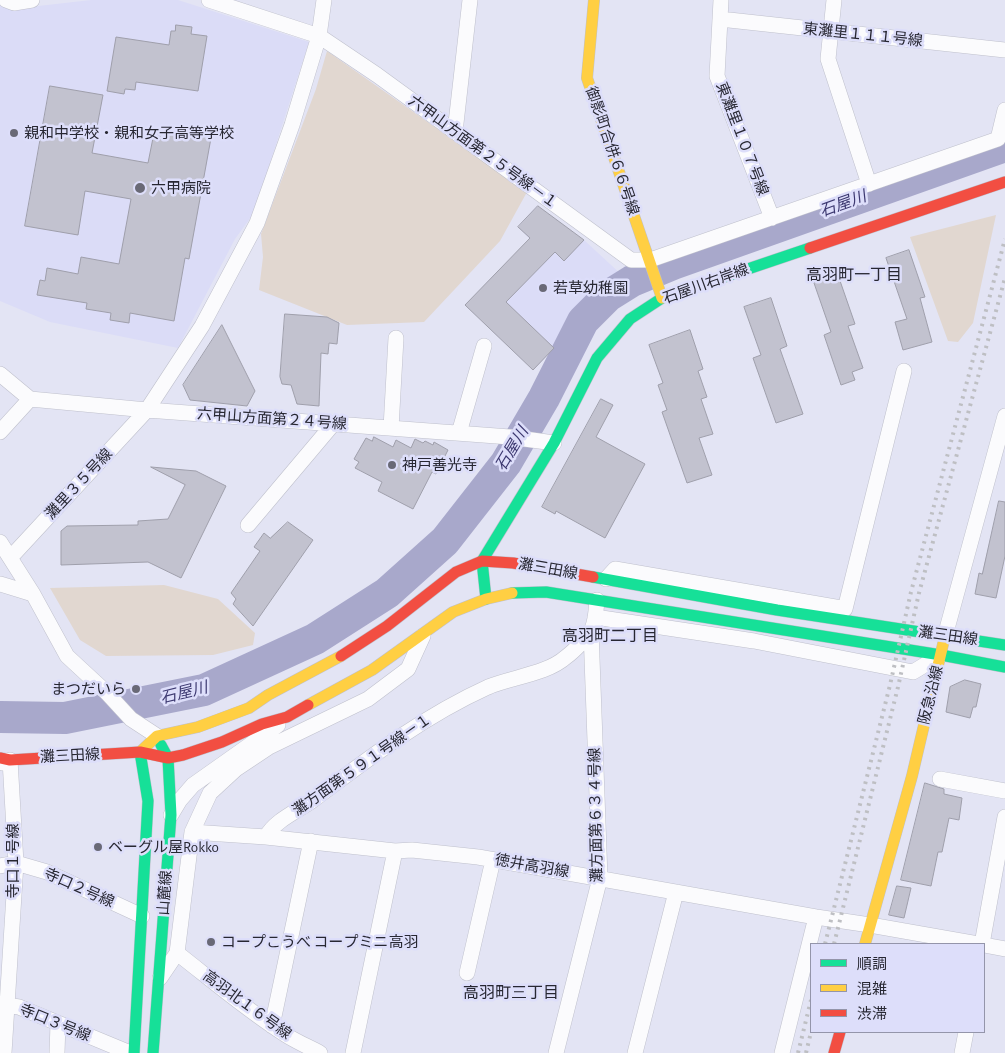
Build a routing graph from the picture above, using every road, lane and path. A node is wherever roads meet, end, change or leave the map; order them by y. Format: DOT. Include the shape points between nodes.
graph roads {
  1 [pos="6,0"];
  2 [pos="32,0"];
  3 [pos="324,0"];
  4 [pos="470,0"];
  5 [pos="594,0"];
  6 [pos="722,0"];
  7 [pos="834,0"];
  8 [pos="214,1"];
  9 [pos="720,19"];
  10 [pos="831,31"];
  11 [pos="318,36"];
  12 [pos="1005,50"];
  13 [pos="1005,110"];
  14 [pos="455,132"];
  15 [pos="1005,182"];
  16 [pos="869,184"];
  17 [pos="772,218"];
  18 [pos="650,260"];
  19 [pos="662,298"];
  20 [pos="396,338"];
  21 [pos="484,346"];
  22 [pos="904,371"];
  23 [pos="0,374"];
  24 [pos="30,399"];
  25 [pos="147,410"];
  26 [pos="1005,416"];
  27 [pos="334,423"];
  28 [pos="391,428"];
  29 [pos="0,432"];
  30 [pos="459,433"];
  31 [pos="554,443"];
  32 [pos="248,525"];
  33 [pos="0,542"];
  34 [pos="11,558"];
  35 [pos="482,561"];
  36 [pos="606,580"];
  37 [pos="0,584"];
  38 [pos="33,594"];
  39 [pos="486,599"];
  40 [pos="597,600"];
  41 [pos="845,609"];
  42 [pos="593,624"];
  43 [pos="425,632"];
  44 [pos="946,632"];
  45 [pos="1005,645"];
  46 [pos="941,655"];
  47 [pos="1005,667"];
  48 [pos="287,717"];
  49 [pos="131,719"];
  50 [pos="157,736"];
  51 [pos="140,752"];
  52 [pos="168,758"];
  53 [pos="3,761"];
  54 [pos="940,780"];
  55 [pos="1005,791"];
  56 [pos="171,815"];
  57 [pos="1005,816"];
  58 [pos="192,832"];
  59 [pos="266,837"];
  60 [pos="310,841"];
  61 [pos="395,851"];
  62 [pos="493,860"];
  63 [pos="16,863"];
  64 [pos="0,866"];
  65 [pos="600,878"];
  66 [pos="676,892"];
  67 [pos="142,916"];
  68 [pos="816,917"];
  69 [pos="870,925"];
  70 [pos="865,943"];
  71 [pos="970,943"];
  72 [pos="981,943"];
  73 [pos="985,946"];
  74 [pos="1005,949"];
  75 [pos="178,953"];
  76 [pos="467,973"];
  77 [pos="159,979"];
  78 [pos="4,1005"];
  79 [pos="58,1023"];
  80 [pos="272,1026"];
  81 [pos="840,1033"];
  82 [pos="966,1033"];
  83 [pos="4,1053"];
  84 [pos="57,1053"];
  85 [pos="130,1053"];
  86 [pos="134,1053"];
  87 [pos="153,1053"];
  88 [pos="320,1053"];
  89 [pos="353,1053"];
  90 [pos="556,1053"];
  91 [pos="634,1053"];
  92 [pos="782,1053"];
  93 [pos="834,1053"];
  94 [pos="962,1053"];
  1 -- 2 [label="street" via="14,3"];
  3 -- 11 [label="street, 灘里３５号線"];
  4 -- 14 [label="street"];
  5 -- 18 [label="main road, 御影町合併６６号線" via="587,78"];
  6 -- 9 [label="street, 東灘里１０７号線"];
  7 -- 10 [label="street"];
  8 -- 11 [label="street, 六甲山方面第２５号線－１"];
  9 -- 10 [label="street, 東灘里１１１号線"];
  9 -- 17 [label="street, 東灘里１０７号線" via="717,76"];
  10 -- 12 [label="street, 東灘里１１１号線"];
  10 -- 16 [label="street" via="828,59"];
  11 -- 14 [label="street, 六甲山方面第２５号線－１"];
  11 -- 25 [label="street, 灘里３５号線" via="292,125 256,223 202,326"];
  13 -- 16 [label="street" via="998,139"];
  14 -- 18 [label="street, 六甲山方面第２５号線－１" via="631,260"];
  15 -- 19 [label="main road, 石屋川右岸線"];
  16 -- 17 [label="street"];
  17 -- 18 [label="street"];
  18 -- 19 [label="main road, 御影町合併６６号線"];
  19 -- 31 [label="main road, 石屋川右岸線" via="630,319 598,358"];
  20 -- 28 [label="street"];
  21 -- 30 [label="street"];
  22 -- 41 [label="street"];
  23 -- 24 [label="street"];
  24 -- 25 [label="street, 六甲山方面第２４号線"];
  24 -- 29 [label="street"];
  25 -- 27 [label="street, 六甲山方面第２４号線"];
  25 -- 34 [label="street, 灘里３５号線"];
  26 -- 44 [label="street, 阪急沿線"];
  27 -- 28 [label="street, 六甲山方面第２４号線"];
  27 -- 32 [label="street"];
  28 -- 30 [label="street, 六甲山方面第２４号線"];
  30 -- 31 [label="street, 六甲山方面第２４号線"];
  31 -- 35 [label="main road, 石屋川右岸線"];
  33 -- 34 [label="street"];
  34 -- 38 [label="street"];
  35 -- 36 [label="main road, 灘三田線" via="513,563"];
  35 -- 39 [label="main road"];
  35 -- 50 [label="main road, 灘三田線" via="456,572 387,626 326,665 249,708 198,727"];
  36 -- 41 [label="street" via="616,568"];
  36 -- 44 [label="main road, 灘三田線" via="777,610"];
  37 -- 38 [label="street"];
  38 -- 49 [label="street" via="67,656"];
  39 -- 40 [label="main road, 灘三田線" via="512,593 546,592"];
  39 -- 43 [label="main road, 灘三田線" via="454,612"];
  40 -- 42 [label="street"];
  40 -- 46 [label="main road, 灘三田線"];
  41 -- 44 [label="street"];
  42 -- 46 [label="street" via="716,635 913,672"];
  42 -- 59 [label="street, 灘方面第５９１号線－１" via="566,658 489,687 426,719 271,828"];
  42 -- 65 [label="street, 灘方面第６３４号線"];
  43 -- 48 [label="main road, 灘三田線" via="356,680"];
  43 -- 58 [label="street" via="408,669 368,699 269,747 236,768 210,793"];
  44 -- 45 [label="main road, 灘三田線"];
  44 -- 46 [label="main road, 阪急沿線"];
  46 -- 47 [label="main road, 灘三田線"];
  46 -- 69 [label="main road, 阪急沿線" via="912,776"];
  48 -- 52 [label="main road, 灘三田線"];
  48 -- 56 [label="street" via="193,785"];
  49 -- 50 [label="street"];
  49 -- 51 [label="street"];
  50 -- 51 [label="main road"];
  50 -- 52 [label="main road, 山麓線"];
  51 -- 52 [label="main road, 灘三田線"];
  51 -- 53 [label="main road, 灘三田線"];
  51 -- 67 [label="main road, 山麓線" via="148,801"];
  52 -- 56 [label="main road, 山麓線"];
  53 -- 63 [label="street, 寺口１号線"];
  54 -- 55 [label="street"];
  56 -- 77 [label="main road, 山麓線"];
  57 -- 72 [label="street"];
  58 -- 59 [label="street, 徳井高羽線"];
  58 -- 75 [label="street"];
  59 -- 60 [label="street, 徳井高羽線"];
  60 -- 61 [label="street, 徳井高羽線"];
  60 -- 80 [label="street"];
  61 -- 62 [label="street, 徳井高羽線" via="412,850"];
  61 -- 89 [label="street"];
  62 -- 65 [label="street, 徳井高羽線"];
  62 -- 76 [label="street"];
  63 -- 64 [label="street"];
  63 -- 67 [label="street, 寺口２号線" via="47,872"];
  63 -- 78 [label="street, 寺口１号線"];
  65 -- 66 [label="street, 徳井高羽線"];
  65 -- 90 [label="street, 灘方面第６３４号線"];
  66 -- 68 [label="street, 徳井高羽線"];
  66 -- 91 [label="street"];
  67 -- 86 [label="main road, 山麓線"];
  68 -- 69 [label="street, 徳井高羽線"];
  68 -- 92 [label="street"];
  69 -- 70 [label="main road, 阪急沿線"];
  69 -- 71 [label="street, 徳井高羽線"];
  73 -- 74 [label="street, 徳井高羽線"];
  75 -- 77 [label="street"];
  75 -- 80 [label="street, 高羽北１６号線"];
  77 -- 87 [label="main road, 山麓線"];
  78 -- 79 [label="street, 寺口３号線" via="18,1006"];
  78 -- 83 [label="street, 寺口１号線"];
  79 -- 84 [label="street"];
  79 -- 85 [label="street, 寺口３号線"];
  80 -- 88 [label="street, 高羽北１６号線"];
  81 -- 93 [label="main road"];
  82 -- 94 [label="street"];
}
